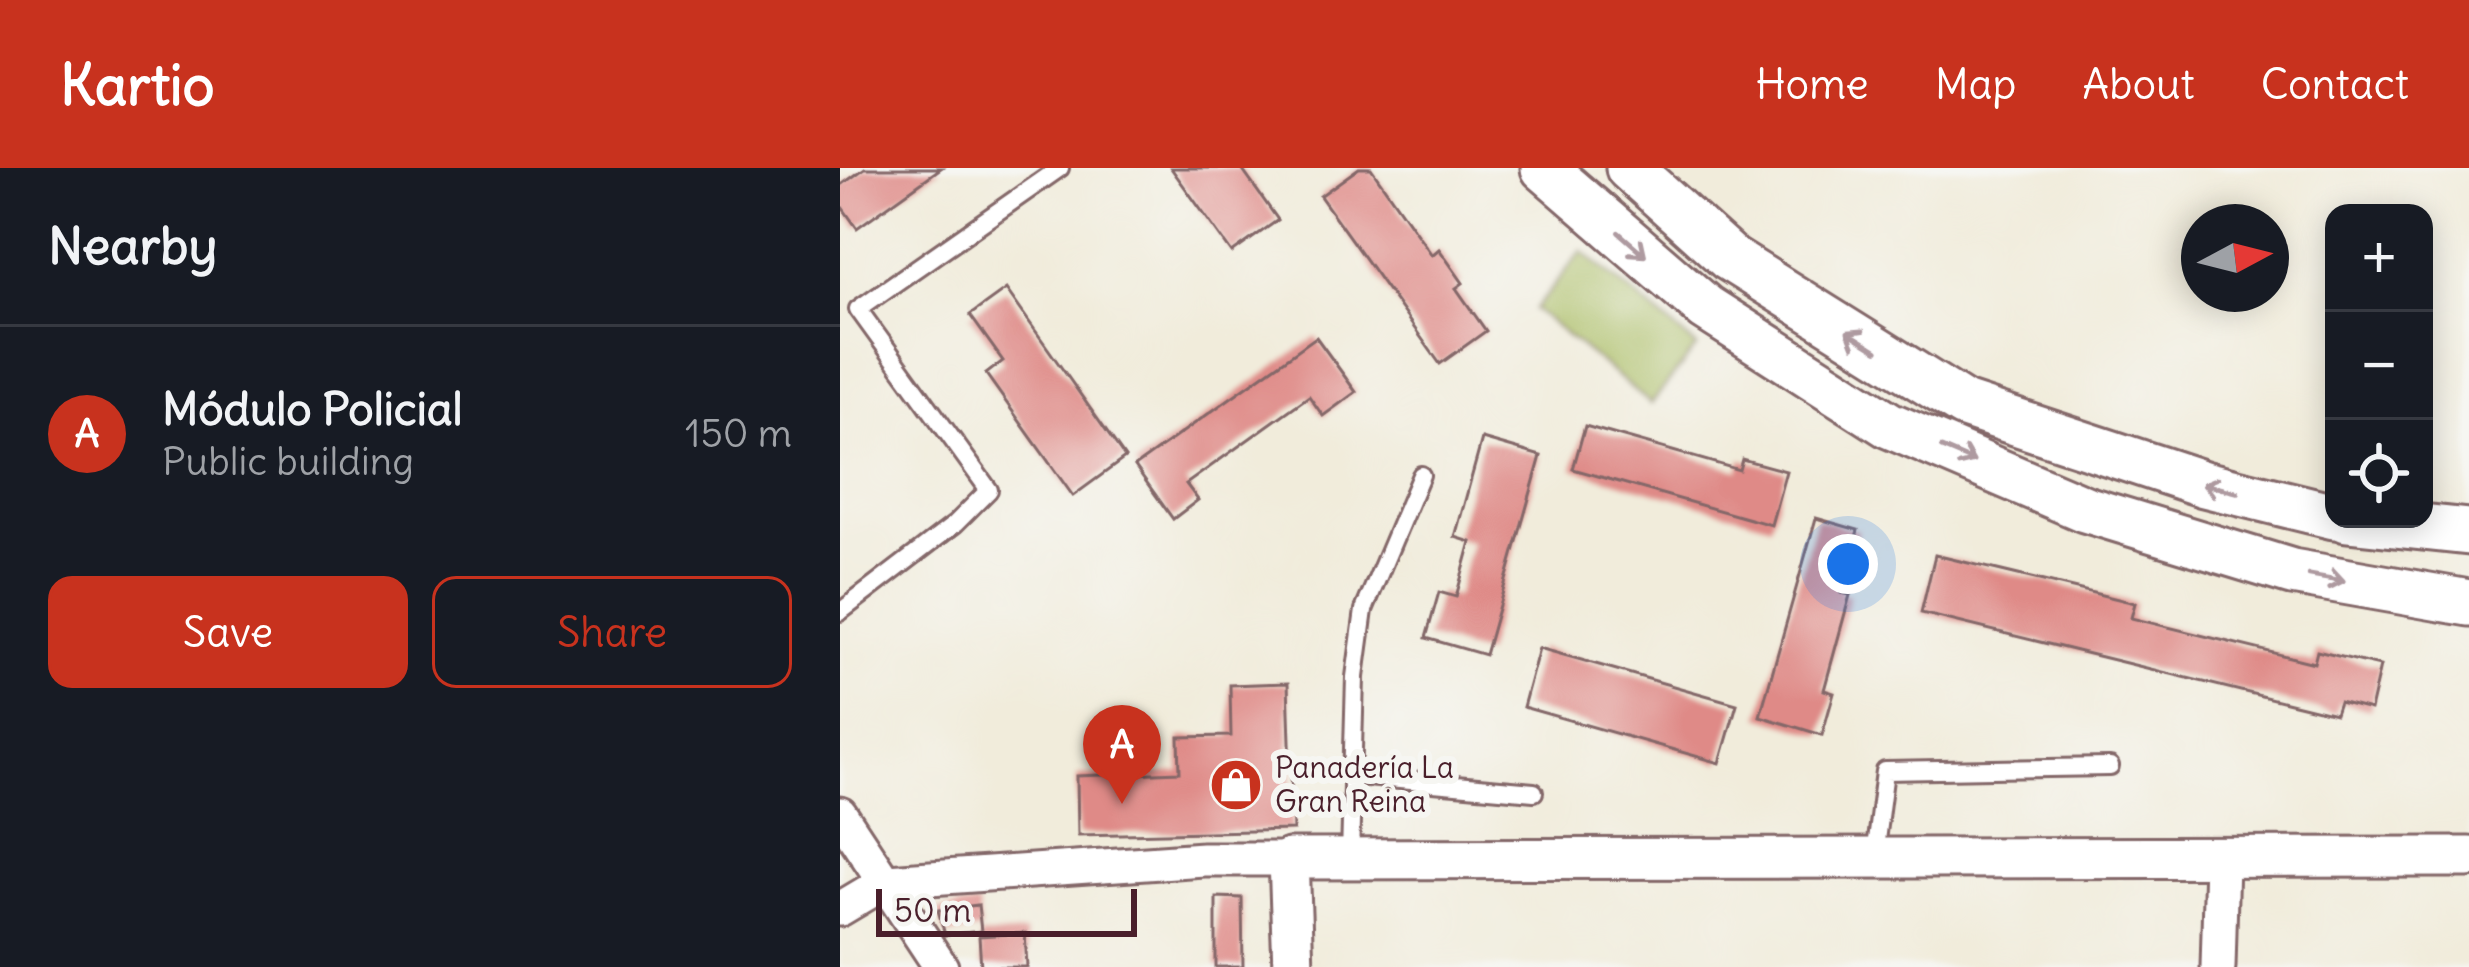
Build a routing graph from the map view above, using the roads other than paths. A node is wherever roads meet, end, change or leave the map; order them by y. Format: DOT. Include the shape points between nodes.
graph roads {
  1 [pos="1060,168"];
  2 [pos="1544,168"];
  3 [pos="1629,168"];
  4 [pos="1421,475"];
  5 [pos="2325,514"];
  6 [pos="2431,528"];
  7 [pos="2469,532"];
  8 [pos="2469,604"];
  9 [pos="840,612"];
  10 [pos="2110,767"];
  11 [pos="1355,776"];
  12 [pos="1534,792"];
  13 [pos="840,814"];
  14 [pos="2469,857"];
  15 [pos="1289,859"];
  16 [pos="1350,859"];
  17 [pos="1873,859"];
  18 [pos="2221,860"];
  19 [pos="886,881"];
  20 [pos="840,909"];
  21 [pos="941,967"];
  22 [pos="1293,967"];
  23 [pos="2218,967"];
  1 -- 9 [label="lane" via="858,309 989,490"];
  2 -- 8 [label="main road, one-way" via="1706,308 1889,424 2085,509 2292,572"];
  5 -- 3 [label="main road, one-way" via="2204,484 1964,405 1730,258"];
  4 -- 11 [label="lane" via="1364,610"];
  6 -- 7 [label="main road"];
  10 -- 17 [label="lane" via="1885,770"];
  11 -- 12 [label="lane"];
  11 -- 16 [label="lane"];
  13 -- 19 [label="street"];
  14 -- 18 [label="street"];
  15 -- 16 [label="street"];
  15 -- 19 [label="street"];
  15 -- 22 [label="street"];
  16 -- 17 [label="street"];
  17 -- 18 [label="street"];
  18 -- 23 [label="street"];
  19 -- 20 [label="street"];
  19 -- 21 [label="street"];
}
